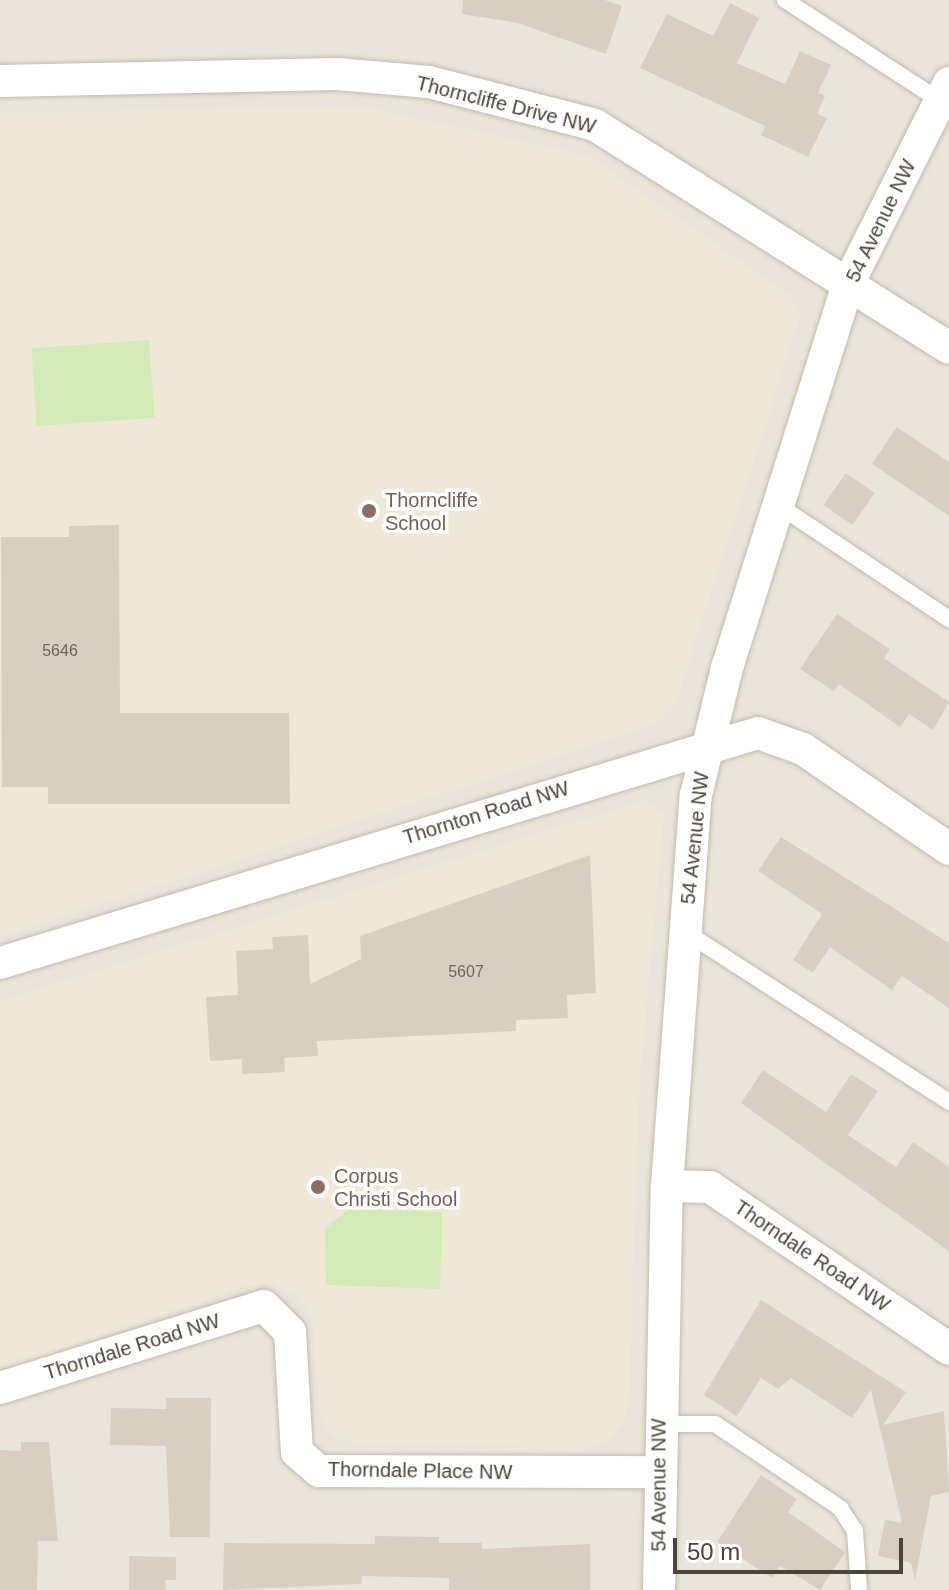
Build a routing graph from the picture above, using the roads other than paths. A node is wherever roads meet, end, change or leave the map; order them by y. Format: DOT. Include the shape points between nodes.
graph roads {
  1 [pos="785,0"];
  2 [pos="0,81"];
  3 [pos="946,97"];
  4 [pos="849,282"];
  5 [pos="949,348"];
  6 [pos="778,505"];
  7 [pos="949,619"];
  8 [pos="706,745"];
  9 [pos="949,849"];
  10 [pos="687,933"];
  11 [pos="0,963"];
  12 [pos="949,1102"];
  13 [pos="667,1186"];
  14 [pos="264,1306"];
  15 [pos="949,1349"];
  16 [pos="0,1388"];
  17 [pos="659,1424"];
  18 [pos="658,1472"];
  19 [pos="659,1590"];
  20 [pos="859,1590"];
  1 -- 3 [label="lane"];
  2 -- 4 [label="street, Thorncliffe Drive NW" via="337,74 429,82 595,125"];
  3 -- 4 [label="street, 54 Avenue NW"];
  4 -- 5 [label="street, Thorncliffe Drive NW"];
  4 -- 6 [label="street, 54 Avenue NW"];
  6 -- 7 [label="lane"];
  6 -- 8 [label="street, 54 Avenue NW"];
  8 -- 9 [label="street, Thornton Road NW" via="758,733 803,749"];
  8 -- 10 [label="street, 54 Avenue NW"];
  8 -- 11 [label="street, Thornton Road NW"];
  10 -- 12 [label="lane"];
  10 -- 13 [label="street, 54 Avenue NW"];
  13 -- 15 [label="street, Thorndale Road NW" via="710,1187"];
  13 -- 17 [label="street, 54 Avenue NW"];
  14 -- 16 [label="street, Thorndale Road NW"];
  14 -- 18 [label="street, Thorndale Place NW" via="290,1332 297,1452 319,1471"];
  17 -- 18 [label="street, 54 Avenue NW"];
  17 -- 20 [label="lane" via="715,1424 840,1508 855,1531"];
  18 -- 19 [label="street, 54 Avenue NW"];
}
